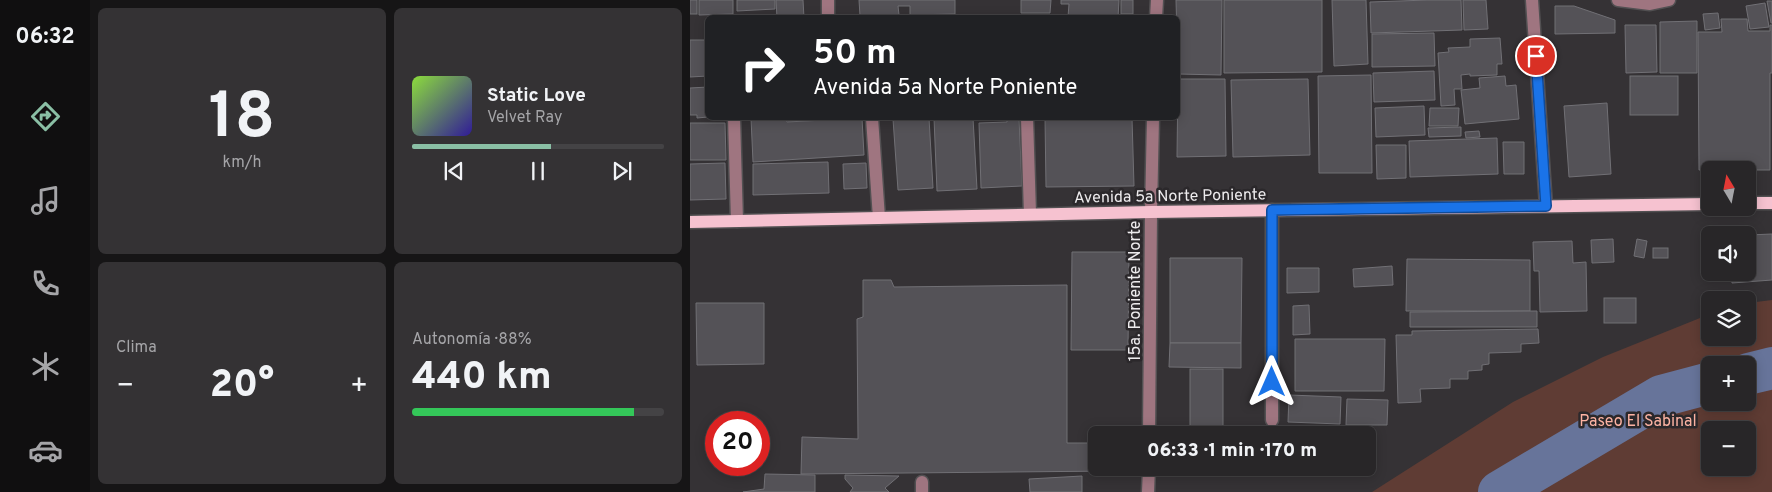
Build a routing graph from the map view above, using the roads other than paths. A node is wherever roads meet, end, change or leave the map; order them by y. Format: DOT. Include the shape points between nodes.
graph roads {
  1 [pos="828,0"];
  2 [pos="1157,0"];
  3 [pos="1532,0"];
  4 [pos="1618,0"];
  5 [pos="1669,0"];
  6 [pos="828,15"];
  7 [pos="1156,15"];
  8 [pos="734,120"];
  9 [pos="872,120"];
  10 [pos="1027,120"];
  11 [pos="1153,120"];
  12 [pos="1756,203"];
  13 [pos="1772,203"];
  14 [pos="1701,204"];
  15 [pos="1546,206"];
  16 [pos="1272,210"];
  17 [pos="1151,212"];
  18 [pos="1030,214"];
  19 [pos="879,218"];
  20 [pos="737,221"];
  21 [pos="690,222"];
  22 [pos="1272,420"];
  23 [pos="1149,426"];
  24 [pos="1148,476"];
  25 [pos="1148,492"];
  1 -- 6 [label="street"];
  2 -- 7 [label="street"];
  3 -- 15 [label="street"];
  4 -- 5 [label="street" via="1650,4"];
  8 -- 20 [label="street"];
  9 -- 19 [label="street"];
  10 -- 18 [label="street"];
  11 -- 17 [label="street, 15a. Poniente Norte"];
  12 -- 13 [label="main road"];
  14 -- 15 [label="main road, Avenida 5a Norte Poniente"];
  15 -- 16 [label="main road, Avenida 5a Norte Poniente"];
  16 -- 17 [label="main road, Avenida 5a Norte Poniente"];
  16 -- 22 [label="street"];
  17 -- 18 [label="main road, Avenida 5a Norte Poniente"];
  17 -- 23 [label="street, 15a. Poniente Norte"];
  18 -- 19 [label="main road, Avenida 5a Norte Poniente"];
  19 -- 20 [label="main road, Avenida 5a Norte Poniente"];
  20 -- 21 [label="main road, Avenida 5a Norte Poniente"];
  24 -- 25 [label="street"];
}
